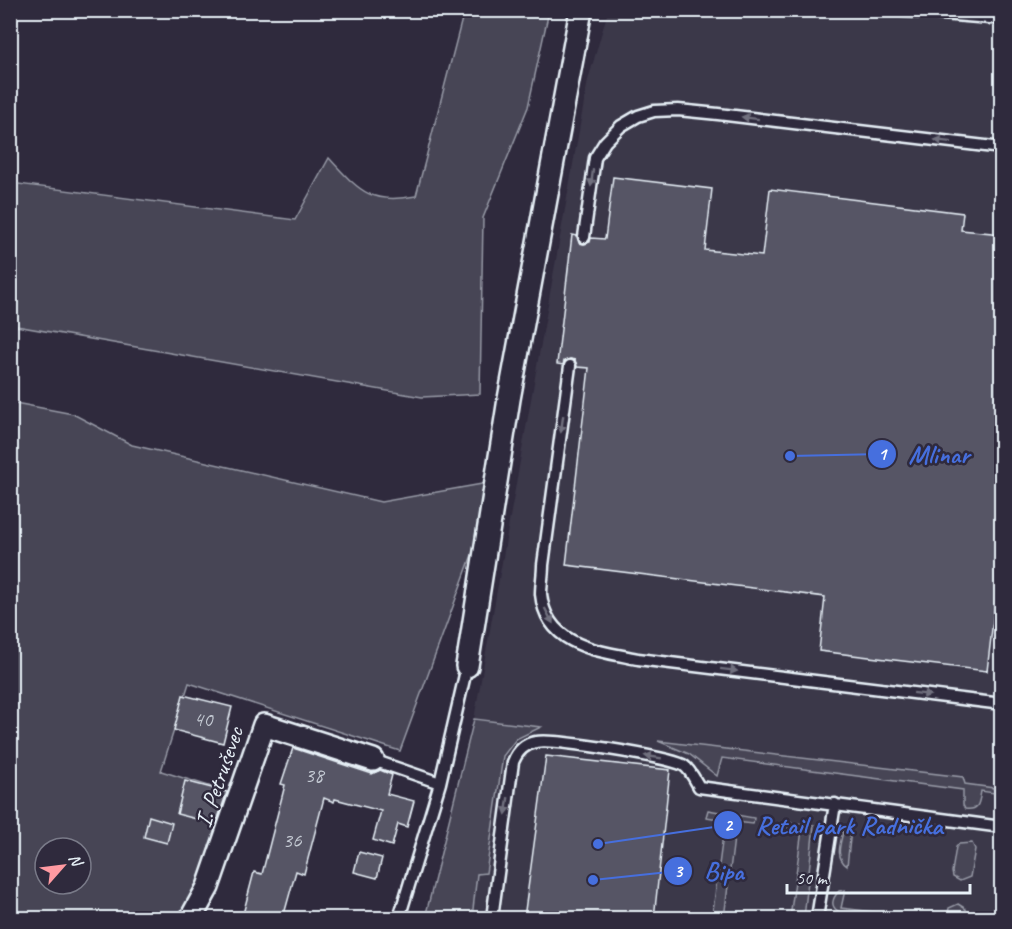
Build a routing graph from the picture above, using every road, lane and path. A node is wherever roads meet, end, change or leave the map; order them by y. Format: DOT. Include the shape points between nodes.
graph roads {
  1 [pos="581,10"];
  2 [pos="894,10"];
  3 [pos="1002,19"];
  4 [pos="1002,148"];
  5 [pos="584,237"];
  6 [pos="570,366"];
  7 [pos="466,666"];
  8 [pos="1002,704"];
  9 [pos="373,760"];
  10 [pos="440,783"];
  11 [pos="834,804"];
  12 [pos="1002,827"];
  13 [pos="191,918"];
  14 [pos="399,918"];
  15 [pos="492,918"];
  16 [pos="817,918"];
  1 -- 7 [label="street" via="509,399"];
  2 -- 3 [label="lane"];
  4 -- 5 [label="lane, one-way" via="718,114 654,111 621,126 595,158"];
  6 -- 8 [label="lane, one-way" via="541,594 551,622 565,637 577,645 638,659"];
  7 -- 10 [label="lane"];
  9 -- 10 [label="lane"];
  9 -- 13 [label="street, I. Petruševec" via="264,725 208,887"];
  10 -- 14 [label="lane"];
  11 -- 12 [label="lane"];
  11 -- 15 [label="lane, one-way" via="699,787 685,766 668,760 537,741 517,753 513,762"];
  11 -- 16 [label="lane"];
}
